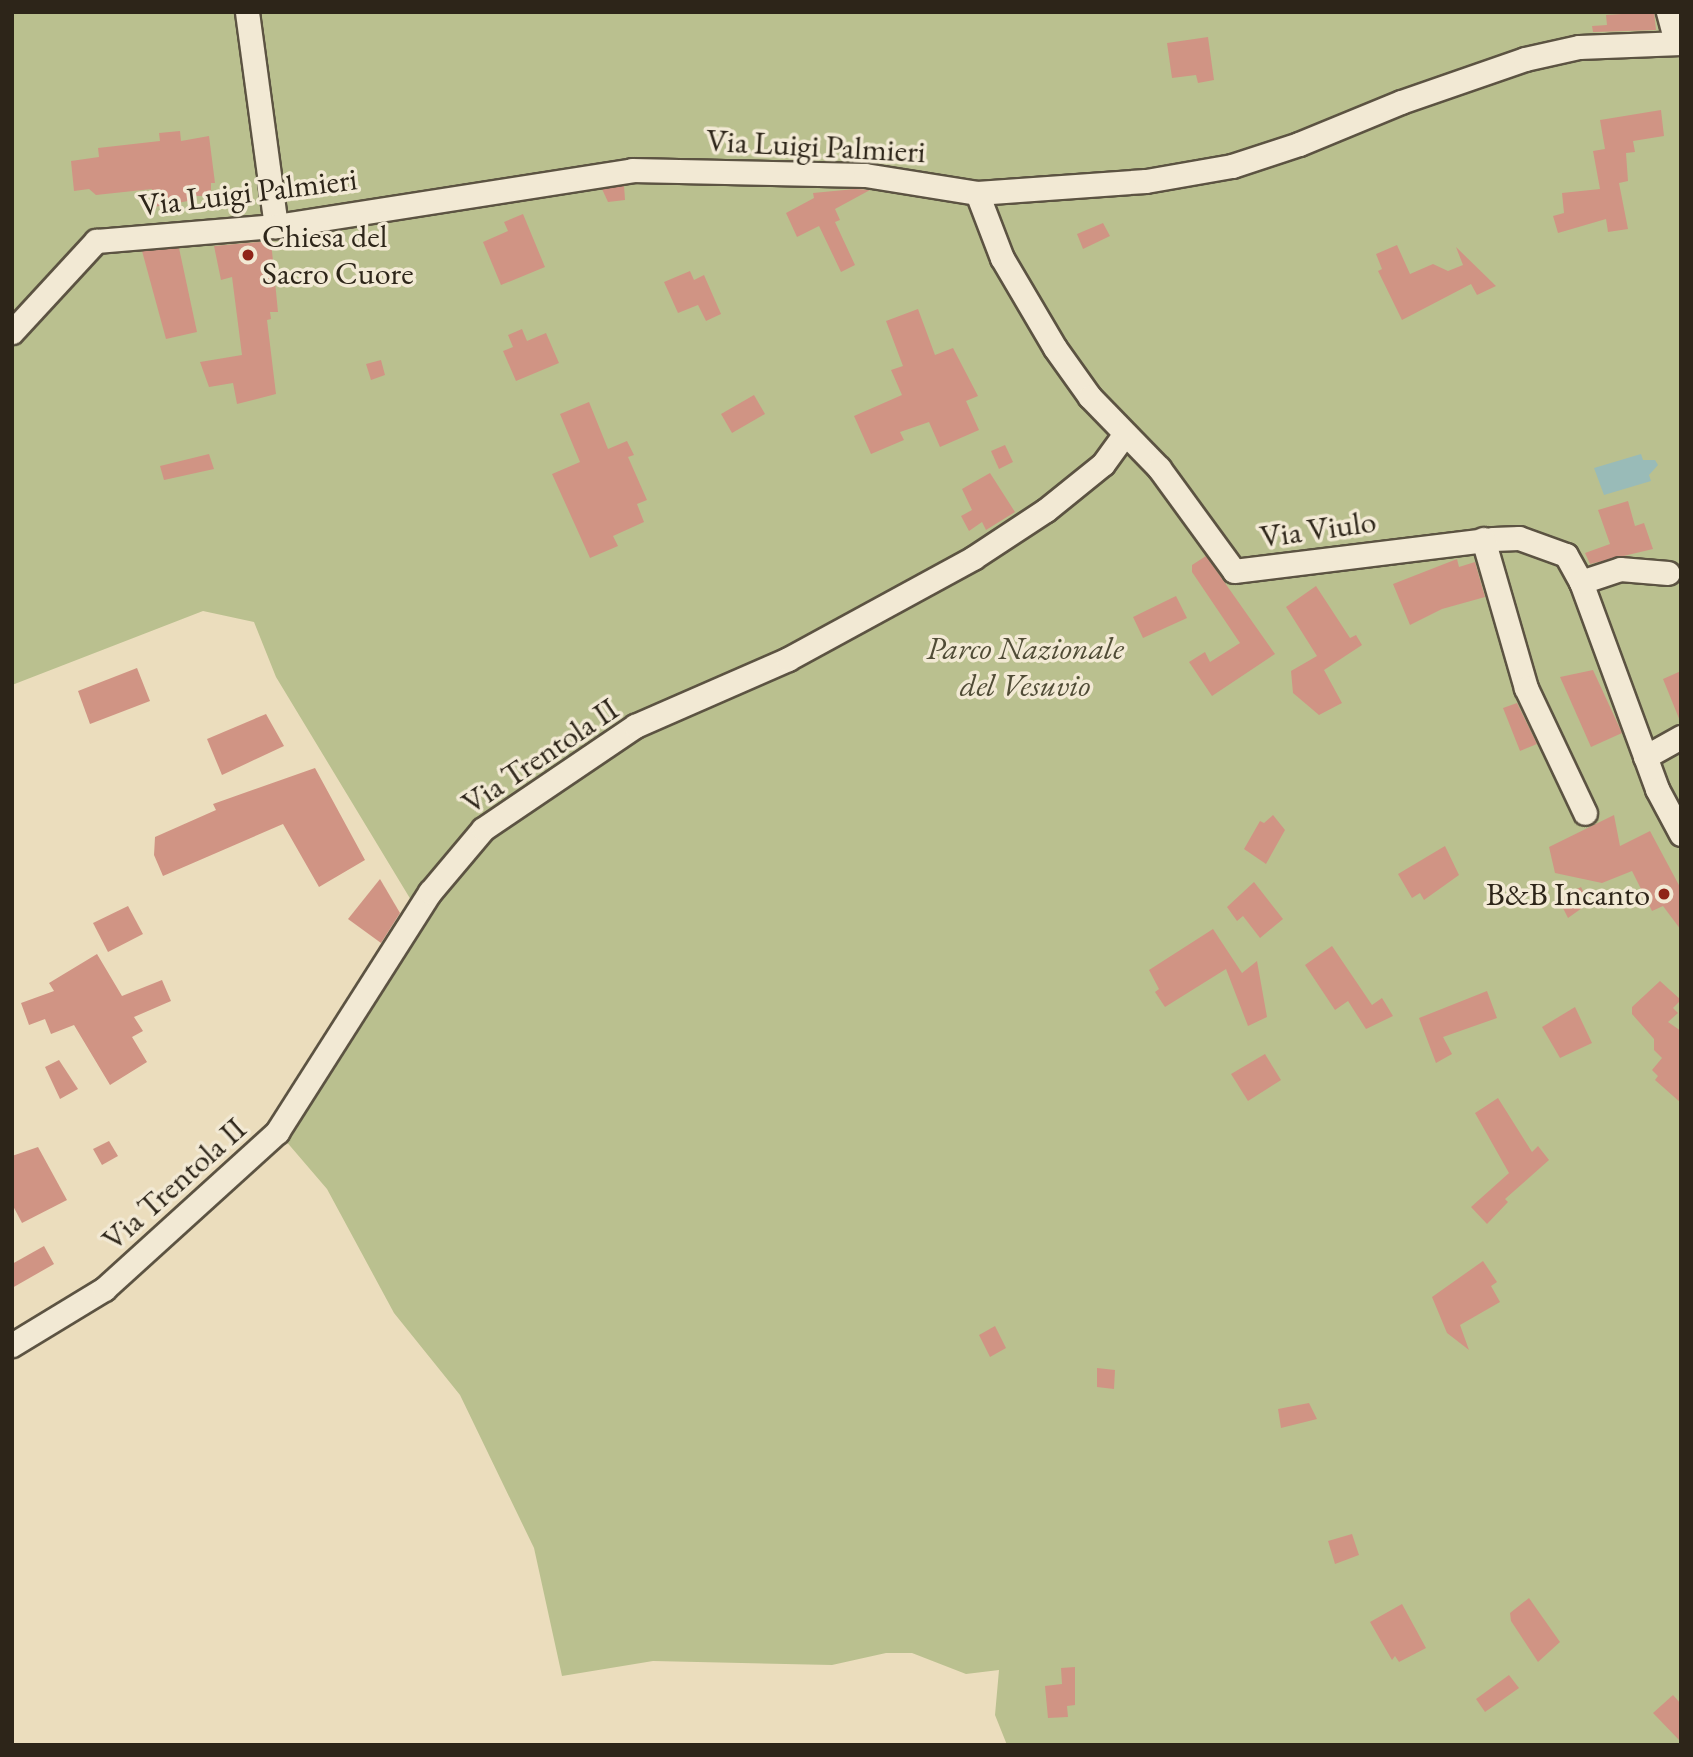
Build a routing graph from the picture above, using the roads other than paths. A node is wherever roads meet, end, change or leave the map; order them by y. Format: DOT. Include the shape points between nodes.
graph roads {
  1 [pos="247,12"];
  2 [pos="1668,12"];
  3 [pos="1678,42"];
  4 [pos="976,192"];
  5 [pos="276,226"];
  6 [pos="12,332"];
  7 [pos="1125,434"];
  8 [pos="1483,539"];
  9 [pos="1668,573"];
  10 [pos="1581,582"];
  11 [pos="1681,737"];
  12 [pos="1662,755"];
  13 [pos="1585,813"];
  14 [pos="1681,834"];
  15 [pos="12,1345"];
  1 -- 5 [label="street"];
  2 -- 3 [label="street"];
  3 -- 4 [label="street, Via Luigi Palmieri" via="1579,47 1525,59 1231,166 1146,181"];
  4 -- 5 [label="street, Via Luigi Palmieri" via="865,175 632,170"];
  4 -- 7 [label="street, Via Viulo" via="1002,258 1033,313 1090,397"];
  5 -- 6 [label="street, Via Luigi Palmieri" via="96,241"];
  7 -- 8 [label="street, Via Viulo" via="1159,468 1234,571"];
  7 -- 15 [label="street, Via Trentola II" via="1103,464 1074,488 972,558 788,659 635,726 483,829 430,891 277,1132 104,1289"];
  8 -- 10 [label="street, Via Viulo" via="1519,538 1547,545 1566,555"];
  8 -- 13 [label="street" via="1526,688"];
  9 -- 10 [label="street" via="1620,569"];
  10 -- 12 [label="street, Via Viulo"];
  11 -- 12 [label="street"];
  12 -- 14 [label="street, Via Viulo"];
}
